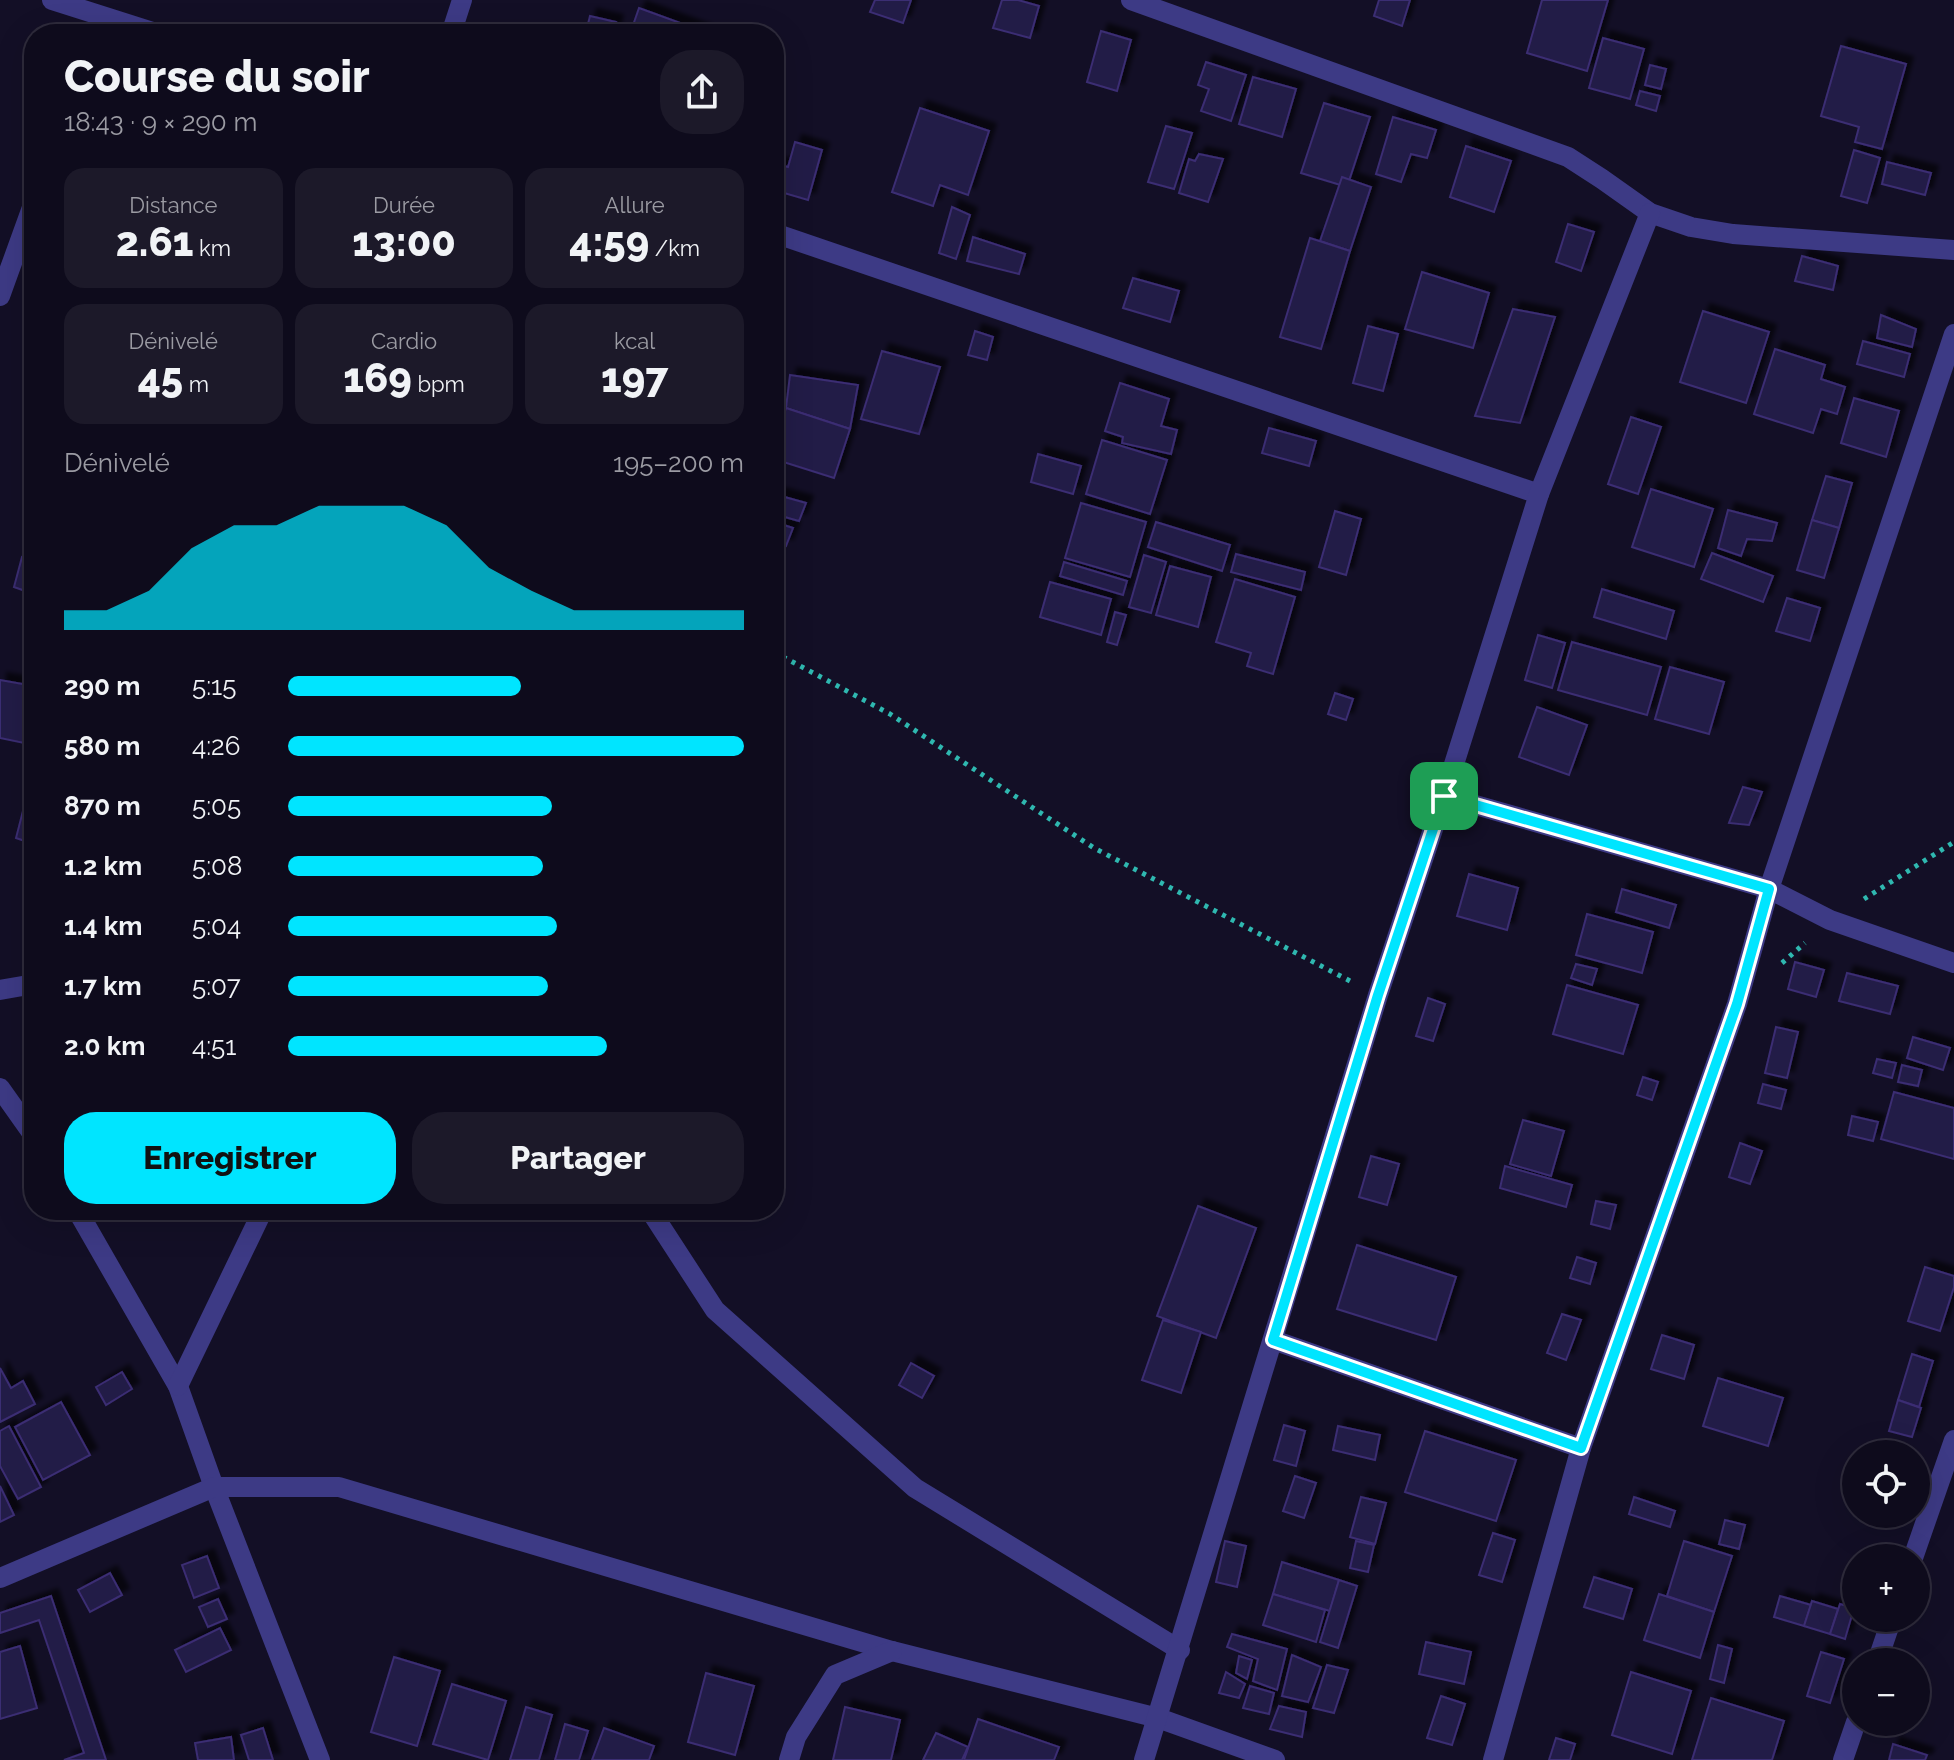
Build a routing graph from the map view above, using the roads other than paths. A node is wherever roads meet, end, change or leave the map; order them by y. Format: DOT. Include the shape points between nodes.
graph roads {
  1 [pos="52,0"];
  2 [pos="462,0"];
  3 [pos="1131,0"];
  4 [pos="96,24"];
  5 [pos="454,24"];
  6 [pos="1650,213"];
  7 [pos="24,230"];
  8 [pos="784,236"];
  9 [pos="1954,250"];
  10 [pos="0,296"];
  11 [pos="1954,334"];
  12 [pos="1539,494"];
  13 [pos="1444,796"];
  14 [pos="1769,889"];
  15 [pos="1954,963"];
  16 [pos="24,986"];
  17 [pos="0,990"];
  18 [pos="0,1088"];
  19 [pos="24,1122"];
  20 [pos="83,1220"];
  21 [pos="258,1220"];
  22 [pos="656,1220"];
  23 [pos="1273,1340"];
  24 [pos="178,1386"];
  25 [pos="1954,1440"];
  26 [pos="1581,1448"];
  27 [pos="214,1487"];
  28 [pos="1918,1544"];
  29 [pos="0,1578"];
  30 [pos="1180,1650"];
  31 [pos="892,1651"];
  32 [pos="1158,1718"];
  33 [pos="1851,1736"];
  34 [pos="321,1758"];
  35 [pos="789,1760"];
  36 [pos="1144,1760"];
  37 [pos="1275,1760"];
  38 [pos="1493,1760"];
  39 [pos="1843,1760"];
  1 -- 4 [label="street"];
  2 -- 5 [label="street"];
  3 -- 6 [label="street" via="1568,157"];
  6 -- 9 [label="street" via="1733,234"];
  6 -- 12 [label="street"];
  7 -- 10 [label="street"];
  8 -- 12 [label="street"];
  11 -- 14 [label="street"];
  12 -- 13 [label="street"];
  13 -- 14 [label="street"];
  13 -- 23 [label="street"];
  14 -- 15 [label="street" via="1830,920"];
  14 -- 26 [label="street" via="1737,1004"];
  16 -- 17 [label="street"];
  18 -- 19 [label="street"];
  20 -- 24 [label="street"];
  21 -- 24 [label="street"];
  22 -- 30 [label="street" via="715,1310 915,1488"];
  23 -- 26 [label="street"];
  23 -- 30 [label="street"];
  24 -- 27 [label="street"];
  25 -- 28 [label="street"];
  26 -- 38 [label="street"];
  27 -- 29 [label="street"];
  27 -- 31 [label="street" via="339,1487"];
  27 -- 34 [label="street"];
  30 -- 32 [label="street"];
  31 -- 32 [label="street"];
  31 -- 35 [label="street" via="835,1675 796,1737"];
  32 -- 36 [label="street"];
  32 -- 37 [label="street"];
  33 -- 39 [label="street"];
}
